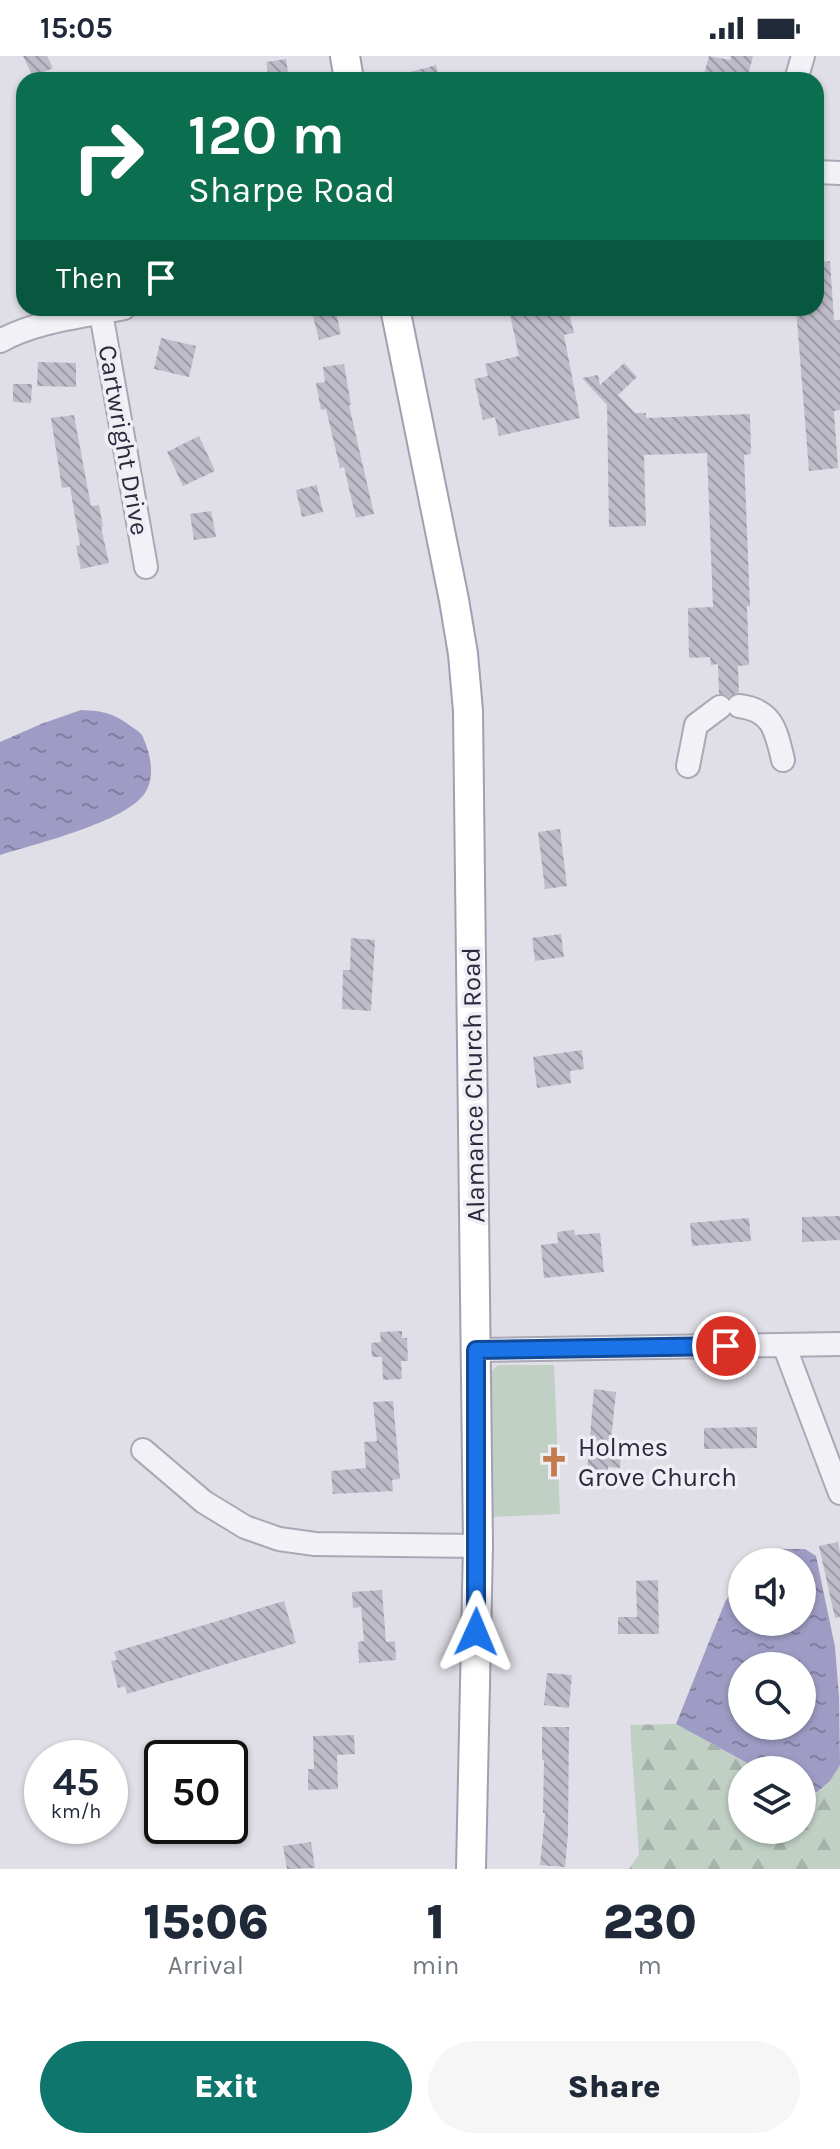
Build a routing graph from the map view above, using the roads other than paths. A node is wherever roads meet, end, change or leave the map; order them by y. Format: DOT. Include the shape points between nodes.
graph roads {
  1 [pos="87,316"];
  2 [pos="102,316"];
  3 [pos="397,316"];
  4 [pos="0,341"];
  5 [pos="146,567"];
  6 [pos="783,760"];
  7 [pos="688,766"];
  8 [pos="840,1344"];
  9 [pos="784,1345"];
  10 [pos="476,1350"];
  11 [pos="143,1450"];
  12 [pos="840,1493"];
  13 [pos="478,1546"];
  14 [pos="471,1869"];
  1 -- 4 [label="street" via="17,331"];
  2 -- 5 [label="street, Cartwright Drive"];
  3 -- 10 [label="main road, Alamance Church Road" via="454,600 468,711"];
  6 -- 7 [label="street" via="775,728 756,708 730,706 696,725"];
  8 -- 9 [label="street"];
  9 -- 10 [label="street"];
  9 -- 12 [label="street"];
  10 -- 13 [label="main road, Alamance Church Road"];
  11 -- 13 [label="street" via="204,1502 245,1527 279,1539"];
  13 -- 14 [label="main road, Alamance Church Road"];
}
